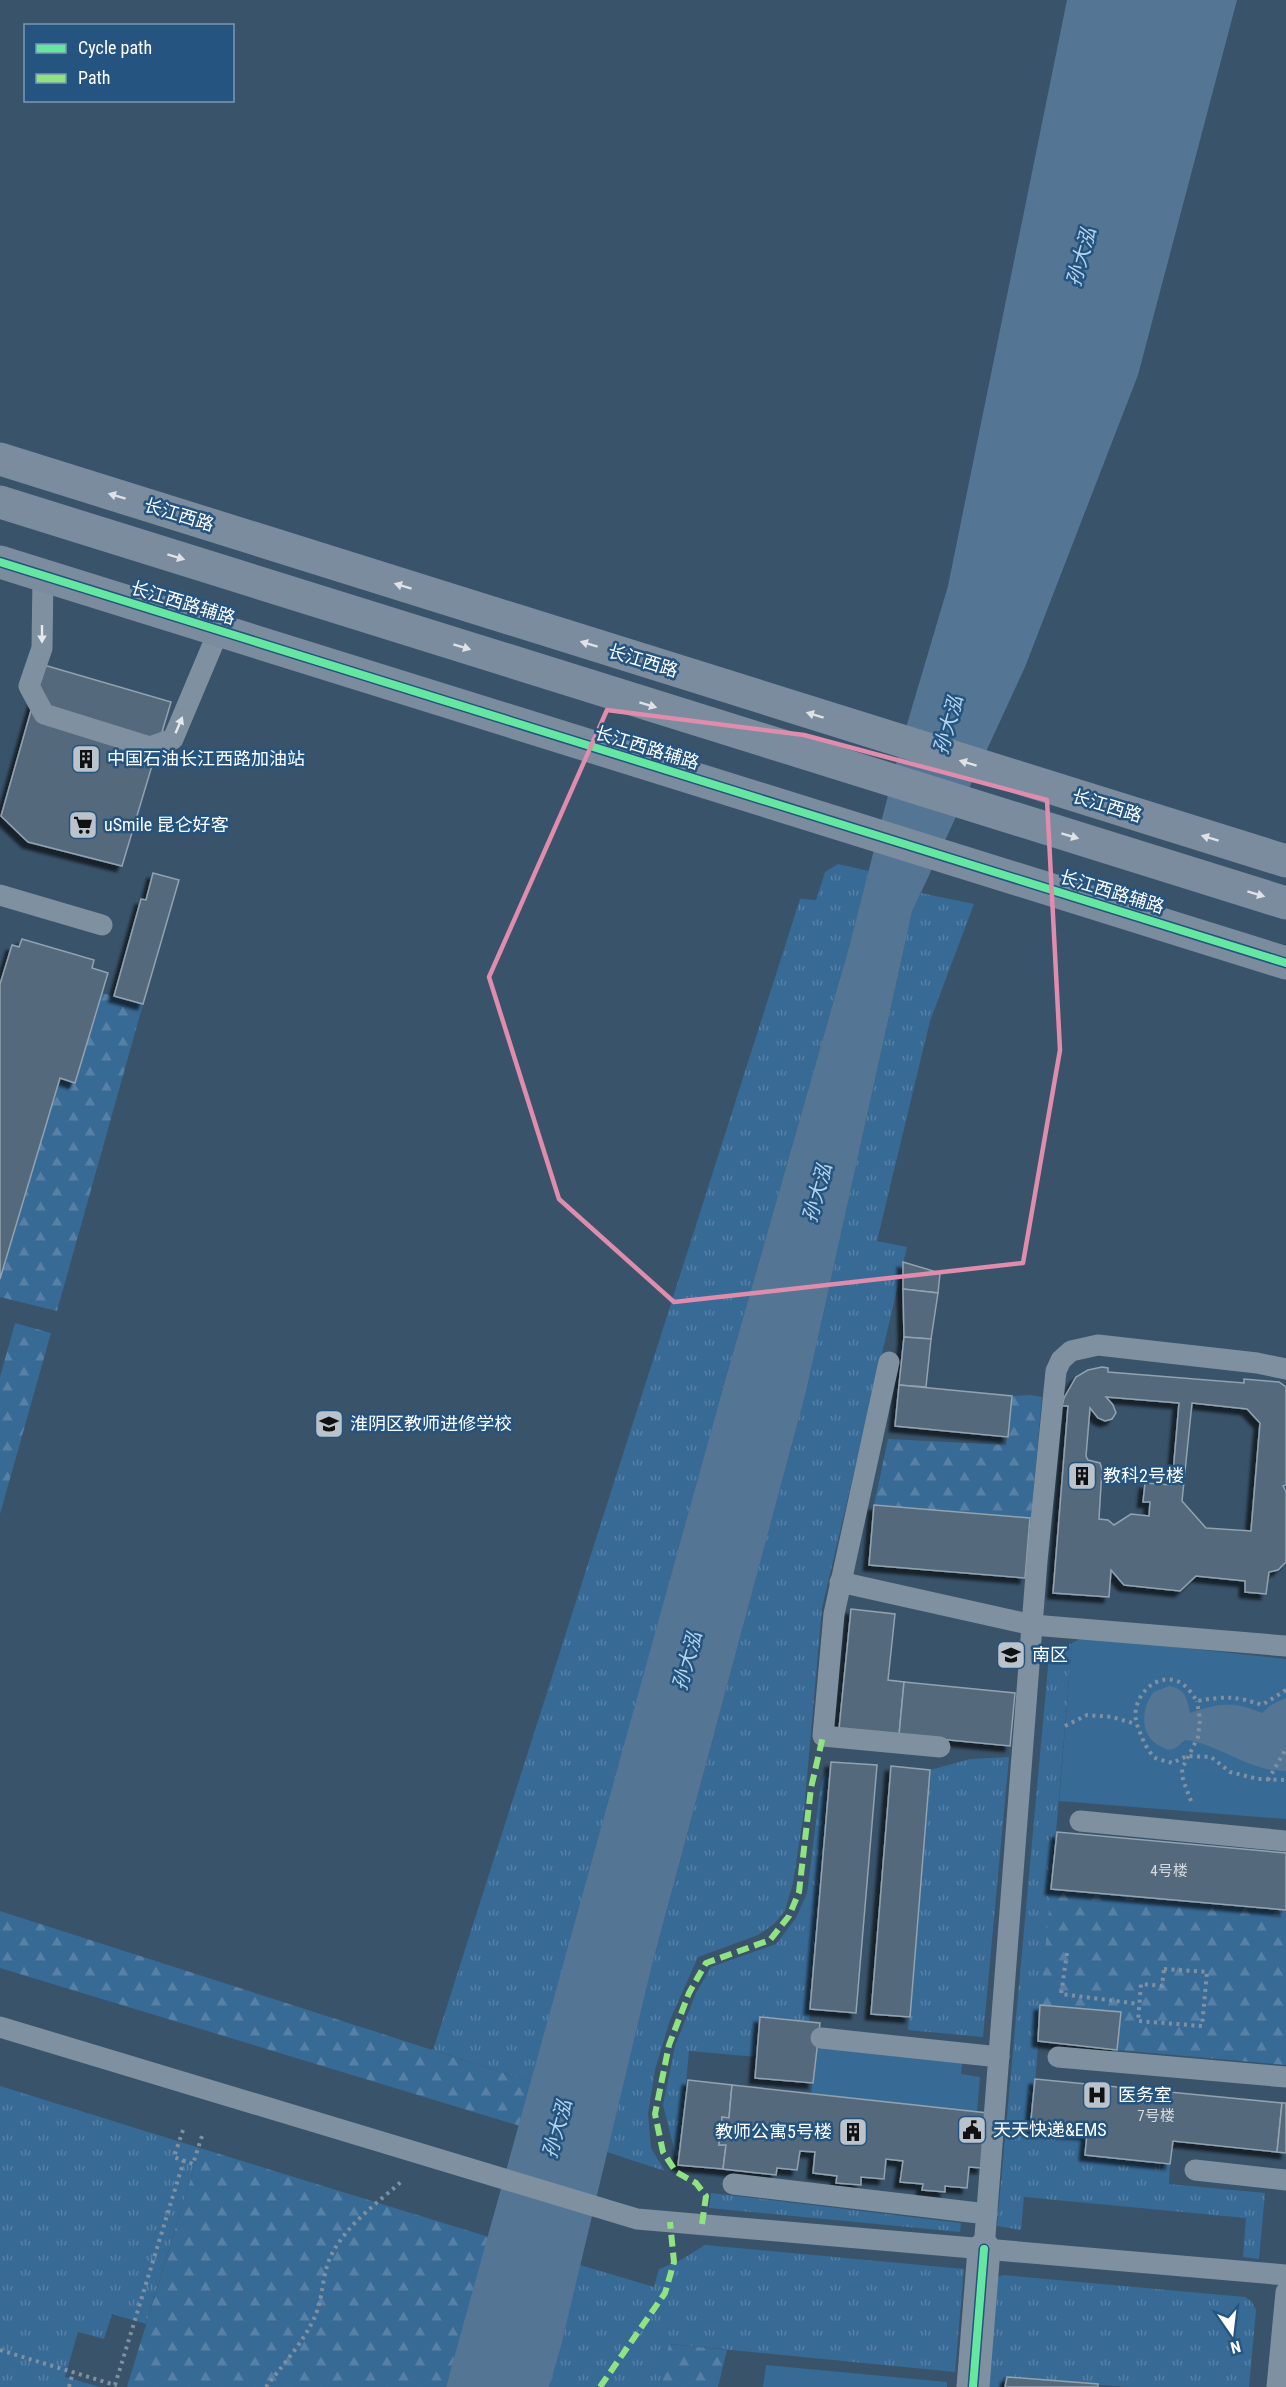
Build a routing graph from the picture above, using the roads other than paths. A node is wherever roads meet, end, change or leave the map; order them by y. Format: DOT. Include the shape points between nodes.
graph roads {
  1 [pos="0,459"];
  2 [pos="0,502"];
  3 [pos="0,562"];
  4 [pos="43,575"];
  5 [pos="219,630"];
  6 [pos="1286,861"];
  7 [pos="0,895"];
  8 [pos="1286,903"];
  9 [pos="102,925"];
  10 [pos="1286,963"];
  11 [pos="890,1362"];
  12 [pos="1286,1369"];
  13 [pos="840,1582"];
  14 [pos="1033,1625"];
  15 [pos="1286,1646"];
  16 [pos="940,1747"];
  17 [pos="1080,1821"];
  18 [pos="1286,1841"];
  19 [pos="0,2027"];
  20 [pos="821,2038"];
  21 [pos="999,2057"];
  22 [pos="1058,2057"];
  23 [pos="1286,2077"];
  24 [pos="1195,2170"];
  25 [pos="1286,2180"];
  26 [pos="733,2184"];
  27 [pos="987,2214"];
  28 [pos="984,2248"];
  29 [pos="1286,2275"];
  30 [pos="1286,2292"];
  31 [pos="974,2387"];
  32 [pos="1277,2387"];
  6 -- 1 [label="main road, 长江西路, one-way"];
  2 -- 8 [label="main road, one-way"];
  3 -- 4 [label="main road, 长江西路辅路"];
  4 -- 5 [label="main road, 长江西路辅路"];
  4 -- 5 [label="lane, one-way" via="42,648 29,686 44,714 150,747 173,739"];
  5 -- 10 [label="main road, 长江西路辅路"];
  7 -- 9 [label="lane"];
  11 -- 13 [label="lane"];
  12 -- 14 [label="lane" via="1098,1345 1071,1351 1061,1360 1052,1398"];
  13 -- 14 [label="lane"];
  13 -- 16 [label="lane" via="823,1736"];
  14 -- 15 [label="lane"];
  14 -- 21 [label="lane"];
  17 -- 18 [label="lane"];
  19 -- 28 [label="lane" via="637,2219"];
  20 -- 21 [label="lane"];
  21 -- 27 [label="lane"];
  22 -- 23 [label="lane"];
  24 -- 25 [label="lane"];
  26 -- 27 [label="lane"];
  27 -- 28 [label="lane"];
  28 -- 29 [label="lane"];
  28 -- 31 [label="street"];
  30 -- 32 [label="lane"];
}
